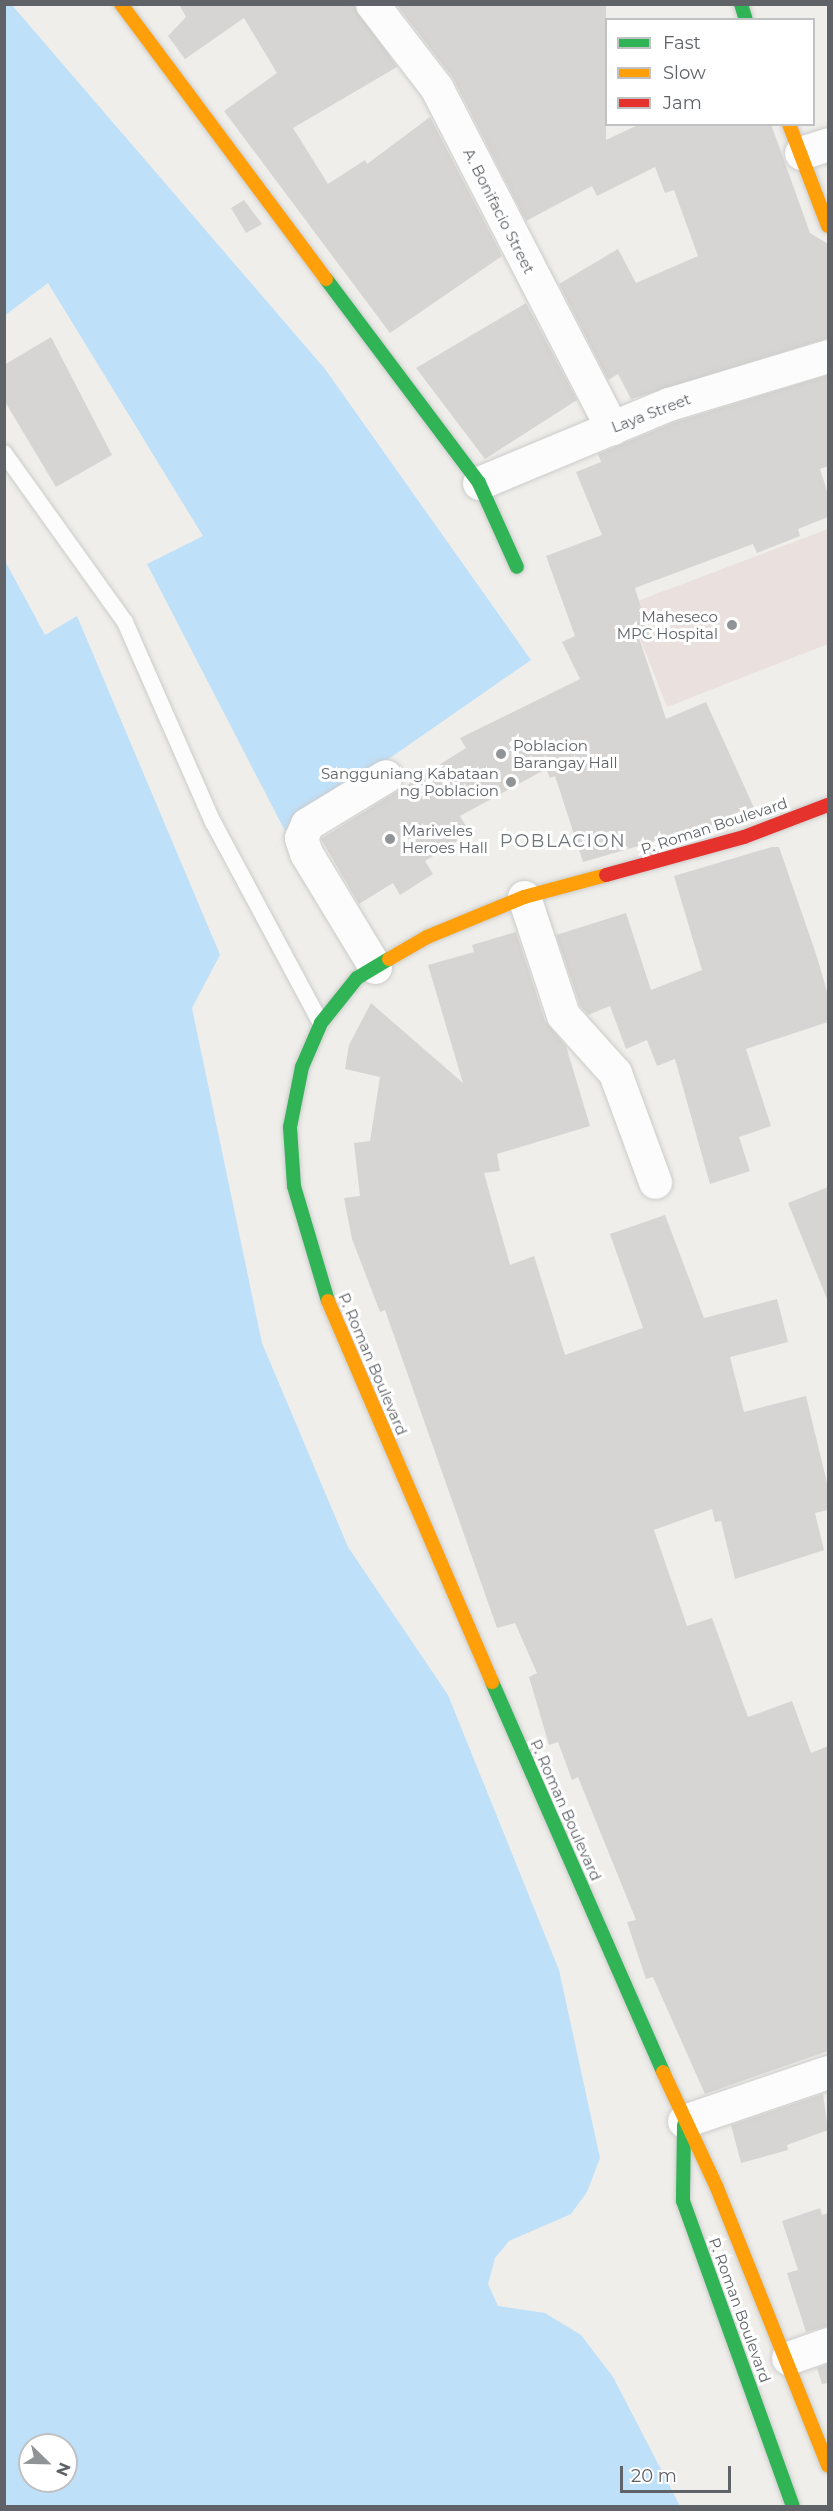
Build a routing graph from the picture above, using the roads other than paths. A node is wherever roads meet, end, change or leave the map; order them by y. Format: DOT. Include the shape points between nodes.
graph roads {
  1 [pos="121,4"];
  2 [pos="372,4"];
  3 [pos="806,141"];
  4 [pos="828,226"];
  5 [pos="828,356"];
  6 [pos="612,428"];
  7 [pos="4,453"];
  8 [pos="479,483"];
  9 [pos="517,567"];
  10 [pos="386,776"];
  11 [pos="828,804"];
  12 [pos="524,897"];
  13 [pos="375,968"];
  14 [pos="321,1023"];
  15 [pos="655,1182"];
  16 [pos="828,2072"];
  17 [pos="684,2121"];
  18 [pos="828,2344"];
  19 [pos="788,2358"];
  20 [pos="828,2466"];
  21 [pos="793,2506"];
  1 -- 8 [label="main road"];
  2 -- 6 [label="street, A. Bonifacio Street" via="436,87"];
  3 -- 4 [label="main road"];
  5 -- 6 [label="street, Laya Street" via="669,404"];
  6 -- 8 [label="street, Laya Street"];
  7 -- 14 [label="lane" via="125,622 213,822"];
  8 -- 9 [label="main road"];
  10 -- 13 [label="street" via="307,824 302,838 306,853"];
  11 -- 12 [label="main road, P. Roman Boulevard" via="744,837"];
  12 -- 13 [label="main road, P. Roman Boulevard" via="428,937"];
  12 -- 15 [label="street" via="563,1015 615,1073"];
  13 -- 14 [label="main road, P. Roman Boulevard" via="357,978"];
  14 -- 17 [label="main road, P. Roman Boulevard" via="302,1067 290,1127 294,1186 331,1311"];
  16 -- 17 [label="street"];
  17 -- 19 [label="main road, P. Roman Boulevard" via="717,2188"];
  17 -- 21 [label="main road, P. Roman Boulevard" via="683,2201"];
  18 -- 19 [label="street"];
  19 -- 20 [label="main road, P. Roman Boulevard"];
}
